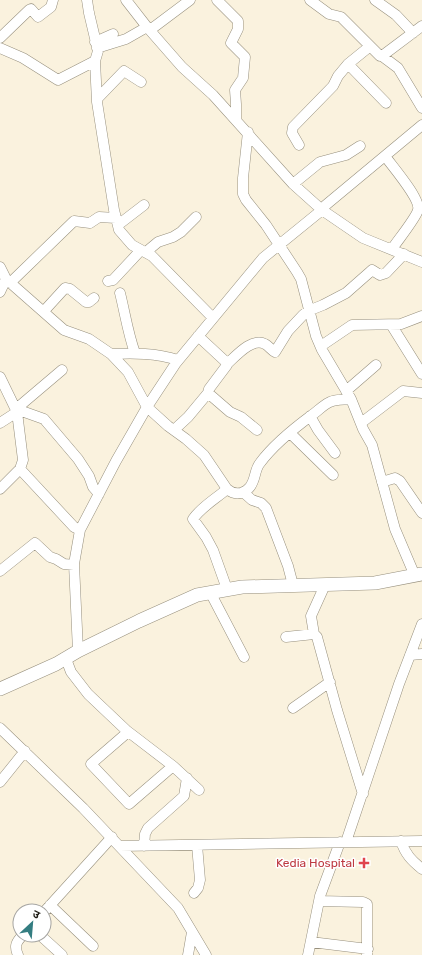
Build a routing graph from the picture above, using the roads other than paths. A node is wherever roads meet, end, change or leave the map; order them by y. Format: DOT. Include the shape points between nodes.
graph roads {
  1 [pos="53,0"];
  2 [pos="87,0"];
  3 [pos="126,0"];
  4 [pos="190,0"];
  5 [pos="216,0"];
  6 [pos="230,0"];
  7 [pos="310,0"];
  8 [pos="376,0"];
  9 [pos="229,12"];
  10 [pos="422,26"];
  11 [pos="149,28"];
  12 [pos="413,33"];
  13 [pos="113,34"];
  14 [pos="0,38"];
  15 [pos="96,45"];
  16 [pos="369,47"];
  17 [pos="0,48"];
  18 [pos="382,56"];
  19 [pos="94,60"];
  20 [pos="348,64"];
  21 [pos="141,82"];
  22 [pos="97,99"];
  23 [pos="386,103"];
  24 [pos="422,108"];
  25 [pos="236,119"];
  26 [pos="422,125"];
  27 [pos="248,132"];
  28 [pos="299,145"];
  29 [pos="360,146"];
  30 [pos="384,156"];
  31 [pos="293,184"];
  32 [pos="144,205"];
  33 [pos="322,209"];
  34 [pos="196,217"];
  35 [pos="117,222"];
  36 [pos="279,245"];
  37 [pos="392,249"];
  38 [pos="143,251"];
  39 [pos="404,254"];
  40 [pos="422,262"];
  41 [pos="0,267"];
  42 [pos="8,281"];
  43 [pos="108,281"];
  44 [pos="0,292"];
  45 [pos="120,293"];
  46 [pos="94,298"];
  47 [pos="44,311"];
  48 [pos="308,311"];
  49 [pos="422,316"];
  50 [pos="213,318"];
  51 [pos="392,326"];
  52 [pos="198,336"];
  53 [pos="321,346"];
  54 [pos="135,353"];
  55 [pos="111,354"];
  56 [pos="178,360"];
  57 [pos="227,364"];
  58 [pos="376,365"];
  59 [pos="62,370"];
  60 [pos="422,374"];
  61 [pos="0,377"];
  62 [pos="208,393"];
  63 [pos="422,393"];
  64 [pos="348,395"];
  65 [pos="147,407"];
  66 [pos="16,410"];
  67 [pos="310,416"];
  68 [pos="0,423"];
  69 [pos="361,423"];
  70 [pos="174,430"];
  71 [pos="257,430"];
  72 [pos="290,432"];
  73 [pos="335,453"];
  74 [pos="20,469"];
  75 [pos="333,475"];
  76 [pos="382,482"];
  77 [pos="0,489"];
  78 [pos="227,489"];
  79 [pos="243,492"];
  80 [pos="99,494"];
  81 [pos="422,513"];
  82 [pos="80,530"];
  83 [pos="74,565"];
  84 [pos="0,571"];
  85 [pos="419,575"];
  86 [pos="325,584"];
  87 [pos="293,585"];
  88 [pos="227,589"];
  89 [pos="210,592"];
  90 [pos="422,624"];
  91 [pos="314,634"];
  92 [pos="286,638"];
  93 [pos="78,651"];
  94 [pos="422,654"];
  95 [pos="410,655"];
  96 [pos="244,658"];
  97 [pos="66,659"];
  98 [pos="330,682"];
  99 [pos="0,689"];
  100 [pos="293,708"];
  101 [pos="0,728"];
  102 [pos="128,732"];
  103 [pos="25,751"];
  104 [pos="173,766"];
  105 [pos="187,778"];
  106 [pos="0,782"];
  107 [pos="199,790"];
  108 [pos="363,794"];
  109 [pos="112,838"];
  110 [pos="401,841"];
  111 [pos="422,841"];
  112 [pos="343,842"];
  113 [pos="197,845"];
  114 [pos="120,846"];
  115 [pos="144,846"];
  116 [pos="422,869"];
  117 [pos="194,893"];
  118 [pos="319,901"];
  119 [pos="52,903"];
  120 [pos="52,912"];
  121 [pos="192,932"];
  122 [pos="311,942"];
  123 [pos="17,943"];
  124 [pos="49,943"];
  125 [pos="93,946"];
  126 [pos="368,952"];
  127 [pos="18,955"];
  128 [pos="62,955"];
  129 [pos="188,955"];
  130 [pos="206,955"];
  131 [pos="308,955"];
  1 -- 14 [label="street" via="51,7 38,17 31,9"];
  2 -- 15 [label="street"];
  3 -- 11 [label="street"];
  4 -- 11 [label="street"];
  5 -- 9 [label="street"];
  6 -- 9 [label="street"];
  7 -- 16 [label="street" via="329,14 341,17"];
  8 -- 12 [label="street" via="396,15"];
  9 -- 25 [label="street" via="238,21 239,26 231,43 245,57 243,78 235,90"];
  10 -- 12 [label="street"];
  11 -- 15 [label="street" via="126,39"];
  11 -- 25 [label="street" via="182,67"];
  12 -- 18 [label="street"];
  13 -- 15 [label="street"];
  15 -- 19 [label="street" via="98,51"];
  16 -- 18 [label="street"];
  16 -- 20 [label="street"];
  17 -- 19 [label="street" via="23,58 58,80"];
  18 -- 24 [label="street" via="398,68"];
  19 -- 22 [label="street"];
  20 -- 23 [label="street"];
  20 -- 28 [label="street" via="333,86 294,127 292,132"];
  21 -- 22 [label="street" via="124,71"];
  22 -- 35 [label="street"];
  25 -- 27 [label="street"];
  26 -- 30 [label="street"];
  27 -- 31 [label="street"];
  27 -- 36 [label="street" via="243,194"];
  29 -- 31 [label="street" via="346,155 320,162"];
  30 -- 33 [label="street"];
  30 -- 37 [label="street" via="419,204 417,214"];
  31 -- 33 [label="street"];
  32 -- 35 [label="street"];
  33 -- 36 [label="street"];
  33 -- 37 [label="street" via="363,238"];
  34 -- 38 [label="street" via="181,232"];
  35 -- 38 [label="street" via="119,230 132,245"];
  35 -- 42 [label="street" via="99,217 90,223 74,221"];
  36 -- 48 [label="street" via="301,279"];
  36 -- 50 [label="street" via="263,258"];
  37 -- 39 [label="street"];
  38 -- 43 [label="street" via="113,280"];
  38 -- 50 [label="street" via="152,256"];
  39 -- 40 [label="street"];
  39 -- 48 [label="street" via="386,273 380,275 372,270 346,293"];
  41 -- 42 [label="street"];
  42 -- 44 [label="street"];
  42 -- 47 [label="street"];
  45 -- 54 [label="street"];
  46 -- 47 [label="street" via="86,302 66,288"];
  47 -- 55 [label="street" via="64,330 89,339"];
  48 -- 53 [label="street"];
  48 -- 57 [label="street" via="291,327 275,352 264,344 254,343"];
  49 -- 51 [label="street"];
  50 -- 52 [label="street"];
  51 -- 53 [label="street" via="352,325"];
  51 -- 60 [label="street"];
  52 -- 56 [label="street"];
  52 -- 57 [label="street"];
  53 -- 64 [label="street"];
  54 -- 55 [label="street"];
  54 -- 56 [label="street"];
  55 -- 65 [label="street" via="128,372"];
  56 -- 65 [label="street"];
  57 -- 62 [label="street"];
  58 -- 64 [label="street"];
  59 -- 66 [label="street"];
  61 -- 66 [label="street"];
  62 -- 70 [label="street"];
  62 -- 71 [label="street"];
  63 -- 69 [label="street" via="403,391"];
  64 -- 67 [label="street" via="330,402"];
  64 -- 69 [label="street"];
  65 -- 70 [label="street"];
  65 -- 80 [label="street"];
  66 -- 68 [label="street"];
  66 -- 74 [label="street" via="23,460"];
  66 -- 80 [label="street" via="44,419 78,459"];
  67 -- 72 [label="street"];
  67 -- 73 [label="street"];
  69 -- 76 [label="street" via="372,445"];
  70 -- 78 [label="street" via="204,455"];
  72 -- 75 [label="street"];
  72 -- 79 [label="street" via="259,464 253,483"];
  74 -- 77 [label="street"];
  74 -- 82 [label="street" via="74,527"];
  76 -- 81 [label="street" via="395,478"];
  76 -- 85 [label="street" via="395,529"];
  78 -- 79 [label="street" via="237,494"];
  78 -- 88 [label="street" via="193,519 213,550"];
  79 -- 87 [label="street" via="266,508"];
  80 -- 82 [label="street"];
  82 -- 83 [label="street"];
  83 -- 84 [label="street" via="64,564 50,557 35,543"];
  83 -- 93 [label="street"];
  85 -- 86 [label="main road" via="374,583"];
  86 -- 87 [label="main road"];
  86 -- 91 [label="street" via="311,616"];
  87 -- 88 [label="main road"];
  88 -- 89 [label="main road"];
  89 -- 93 [label="main road" via="197,595"];
  89 -- 96 [label="street"];
  90 -- 95 [label="street"];
  91 -- 92 [label="street"];
  91 -- 98 [label="street"];
  93 -- 97 [label="main road"];
  94 -- 95 [label="street"];
  95 -- 108 [label="street"];
  97 -- 99 [label="main road"];
  97 -- 102 [label="street" via="70,672 88,694"];
  98 -- 100 [label="street"];
  98 -- 108 [label="street"];
  101 -- 103 [label="street"];
  102 -- 104 [label="street"];
  102 -- 104 [label="street" via="87,763 129,804"];
  103 -- 106 [label="street"];
  103 -- 109 [label="street"];
  104 -- 105 [label="street"];
  105 -- 107 [label="street"];
  105 -- 115 [label="street" via="184,796 148,828"];
  108 -- 112 [label="street"];
  109 -- 114 [label="street"];
  109 -- 119 [label="street"];
  110 -- 111 [label="street"];
  110 -- 112 [label="street"];
  110 -- 116 [label="street" via="404,852"];
  112 -- 113 [label="street"];
  112 -- 118 [label="street"];
  113 -- 115 [label="street"];
  113 -- 117 [label="street" via="200,880"];
  114 -- 115 [label="street"];
  114 -- 121 [label="street" via="178,908"];
  118 -- 122 [label="street"];
  118 -- 126 [label="street" via="367,905"];
  120 -- 125 [label="street"];
  121 -- 129 [label="street"];
  121 -- 130 [label="street"];
  122 -- 126 [label="street"];
  122 -- 131 [label="street"];
  123 -- 127 [label="street" via="15,948"];
  124 -- 128 [label="street"];
}
